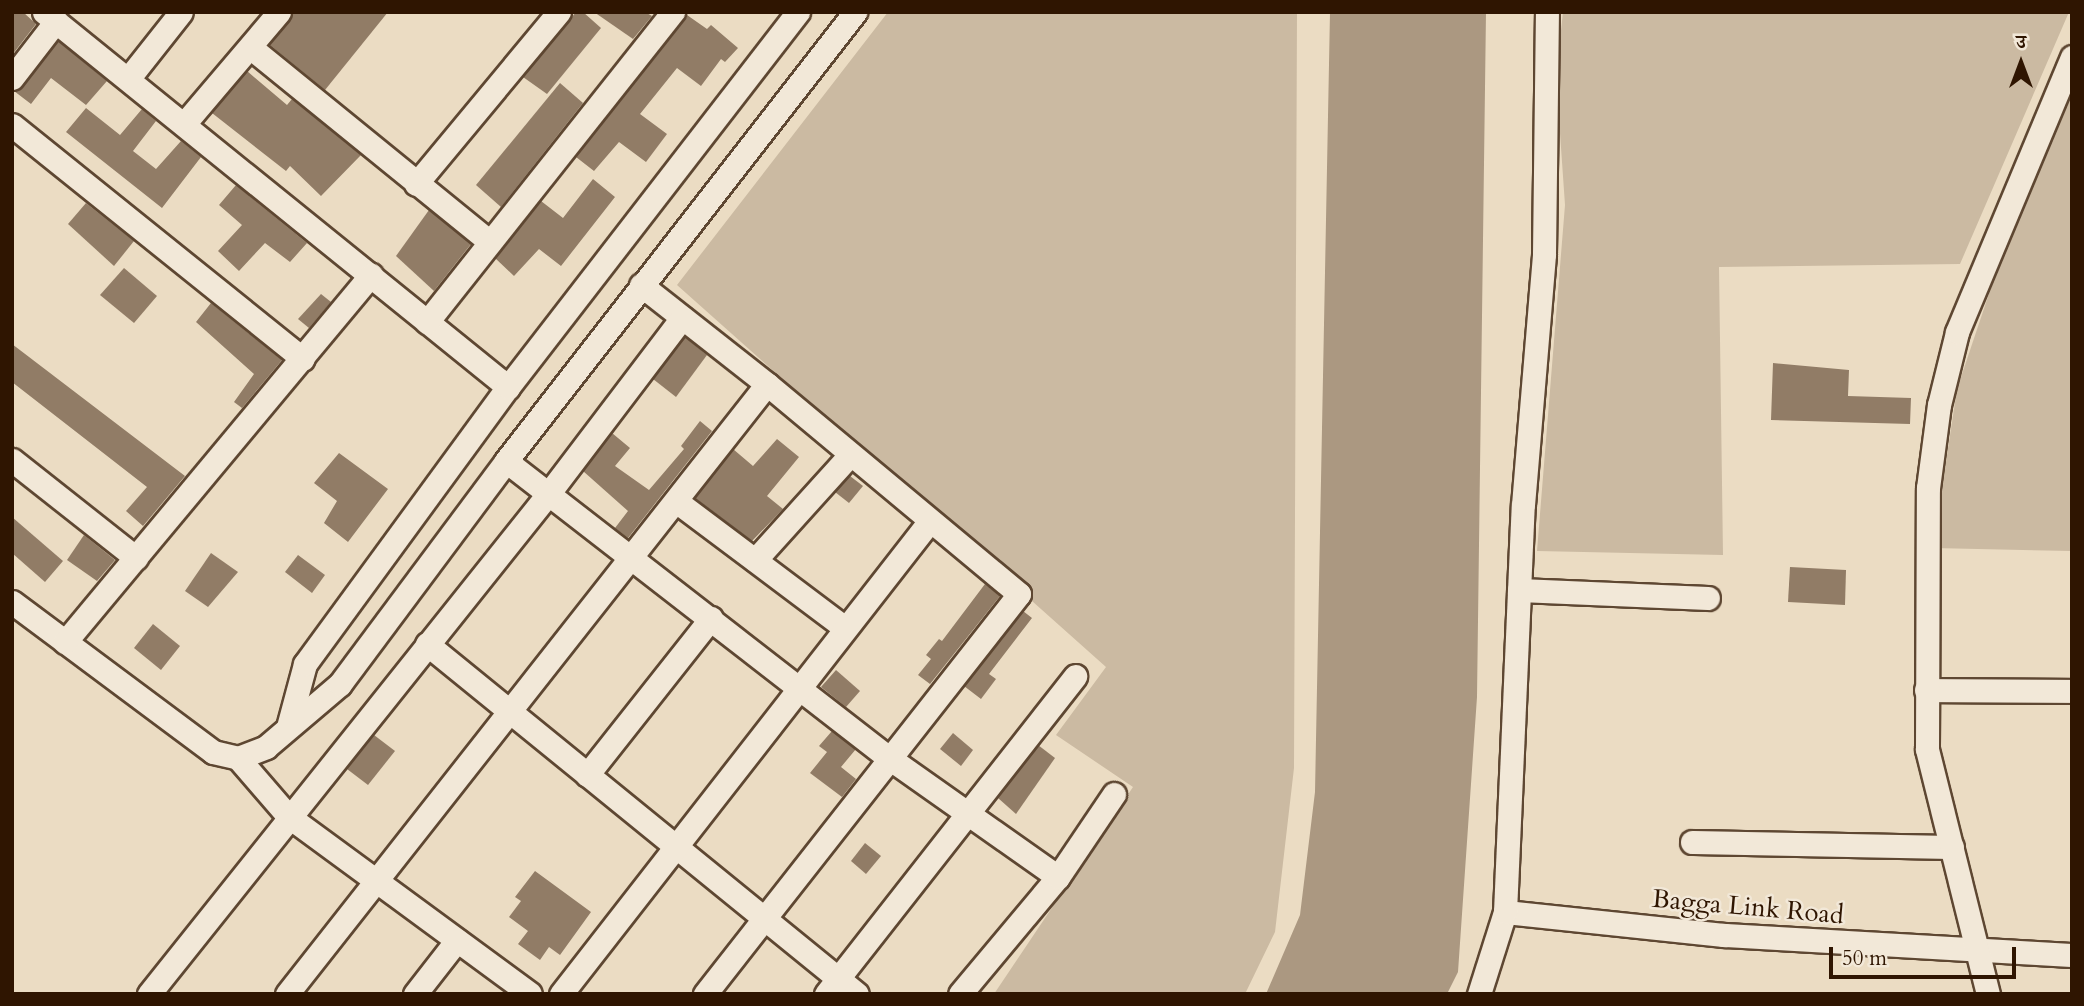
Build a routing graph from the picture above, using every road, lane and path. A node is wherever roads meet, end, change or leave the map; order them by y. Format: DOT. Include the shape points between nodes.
graph roads {
  1 [pos="181,12"];
  2 [pos="279,12"];
  3 [pos="559,12"];
  4 [pos="798,12"];
  5 [pos="855,12"];
  6 [pos="1547,12"];
  7 [pos="668,14"];
  8 [pos="50,17"];
  9 [pos="250,47"];
  10 [pos="2072,57"];
  11 [pos="12,78"];
  12 [pos="128,79"];
  13 [pos="184,124"];
  14 [pos="12,125"];
  15 [pos="416,184"];
  16 [pos="490,242"];
  17 [pos="371,275"];
  18 [pos="641,285"];
  19 [pos="682,318"];
  20 [pos="427,322"];
  21 [pos="303,359"];
  22 [pos="767,384"];
  23 [pos="508,387"];
  24 [pos="849,456"];
  25 [pos="12,460"];
  26 [pos="506,461"];
  27 [pos="549,494"];
  28 [pos="676,501"];
  29 [pos="929,522"];
  30 [pos="632,556"];
  31 [pos="136,558"];
  32 [pos="755,561"];
  33 [pos="1519,590"];
  34 [pos="1709,598"];
  35 [pos="12,602"];
  36 [pos="711,618"];
  37 [pos="844,627"];
  38 [pos="65,642"];
  39 [pos="427,644"];
  40 [pos="1076,676"];
  41 [pos="799,685"];
  42 [pos="1926,690"];
  43 [pos="2072,691"];
  44 [pos="509,712"];
  45 [pos="288,727"];
  46 [pos="238,758"];
  47 [pos="892,760"];
  48 [pos="587,775"];
  49 [pos="1114,794"];
  50 [pos="967,815"];
  51 [pos="288,816"];
  52 [pos="1692,842"];
  53 [pos="674,847"];
  54 [pos="1952,847"];
  55 [pos="1058,877"];
  56 [pos="373,881"];
  57 [pos="1505,912"];
  58 [pos="763,920"];
  59 [pos="457,940"];
  60 [pos="1977,952"];
  61 [pos="2072,956"];
  62 [pos="832,986"];
  63 [pos="149,994"];
  64 [pos="287,994"];
  65 [pos="415,994"];
  66 [pos="530,994"];
  67 [pos="561,994"];
  68 [pos="705,994"];
  69 [pos="857,994"];
  70 [pos="960,994"];
  71 [pos="1479,994"];
  72 [pos="1988,994"];
  1 -- 12 [label="street"];
  2 -- 9 [label="street"];
  3 -- 15 [label="street"];
  4 -- 23 [label="street"];
  5 -- 18 [label="street"];
  6 -- 33 [label="street" via="1544,254"];
  7 -- 16 [label="street"];
  8 -- 11 [label="street"];
  8 -- 12 [label="street"];
  9 -- 13 [label="street"];
  9 -- 15 [label="street"];
  10 -- 42 [label="street" via="1958,332 1938,405 1927,512"];
  12 -- 13 [label="street"];
  13 -- 17 [label="street"];
  14 -- 21 [label="street"];
  15 -- 16 [label="street"];
  16 -- 20 [label="street"];
  17 -- 20 [label="street"];
  17 -- 21 [label="street"];
  18 -- 19 [label="street"];
  18 -- 26 [label="street"];
  19 -- 22 [label="street"];
  19 -- 27 [label="street"];
  20 -- 23 [label="street"];
  21 -- 31 [label="street"];
  22 -- 24 [label="street"];
  22 -- 28 [label="street"];
  23 -- 45 [label="street" via="305,664"];
  24 -- 29 [label="street"];
  24 -- 32 [label="street"];
  25 -- 31 [label="street"];
  26 -- 27 [label="street"];
  26 -- 45 [label="street" via="340,684"];
  27 -- 30 [label="street"];
  27 -- 39 [label="street"];
  28 -- 30 [label="street"];
  28 -- 32 [label="street"];
  29 -- 37 [label="street"];
  29 -- 47 [label="street" via="1019,594"];
  30 -- 36 [label="street"];
  30 -- 44 [label="street"];
  31 -- 38 [label="street"];
  32 -- 37 [label="street"];
  33 -- 34 [label="street"];
  33 -- 57 [label="street"];
  35 -- 38 [label="street"];
  36 -- 41 [label="street"];
  36 -- 48 [label="street"];
  37 -- 41 [label="street"];
  38 -- 46 [label="street" via="188,736 213,752"];
  39 -- 44 [label="street"];
  39 -- 51 [label="street"];
  40 -- 50 [label="street"];
  41 -- 47 [label="street"];
  41 -- 53 [label="street"];
  42 -- 43 [label="street"];
  42 -- 54 [label="street" via="1927,750"];
  44 -- 48 [label="street"];
  44 -- 56 [label="street"];
  45 -- 46 [label="street" via="266,747"];
  46 -- 51 [label="street"];
  47 -- 50 [label="street"];
  47 -- 58 [label="street"];
  48 -- 53 [label="street"];
  49 -- 55 [label="street"];
  50 -- 55 [label="street"];
  50 -- 62 [label="street"];
  51 -- 56 [label="street"];
  51 -- 63 [label="street"];
  52 -- 54 [label="street"];
  53 -- 58 [label="street"];
  53 -- 67 [label="street"];
  54 -- 60 [label="street"];
  55 -- 70 [label="street"];
  56 -- 59 [label="street"];
  56 -- 64 [label="street"];
  57 -- 60 [label="street, Bagga Link Road" via="1724,935"];
  57 -- 71 [label="street"];
  58 -- 62 [label="street"];
  58 -- 68 [label="street"];
  59 -- 65 [label="street"];
  59 -- 66 [label="street"];
  60 -- 61 [label="street, Bagga Link Road"];
  60 -- 72 [label="street"];
  62 -- 69 [label="street"];
}
